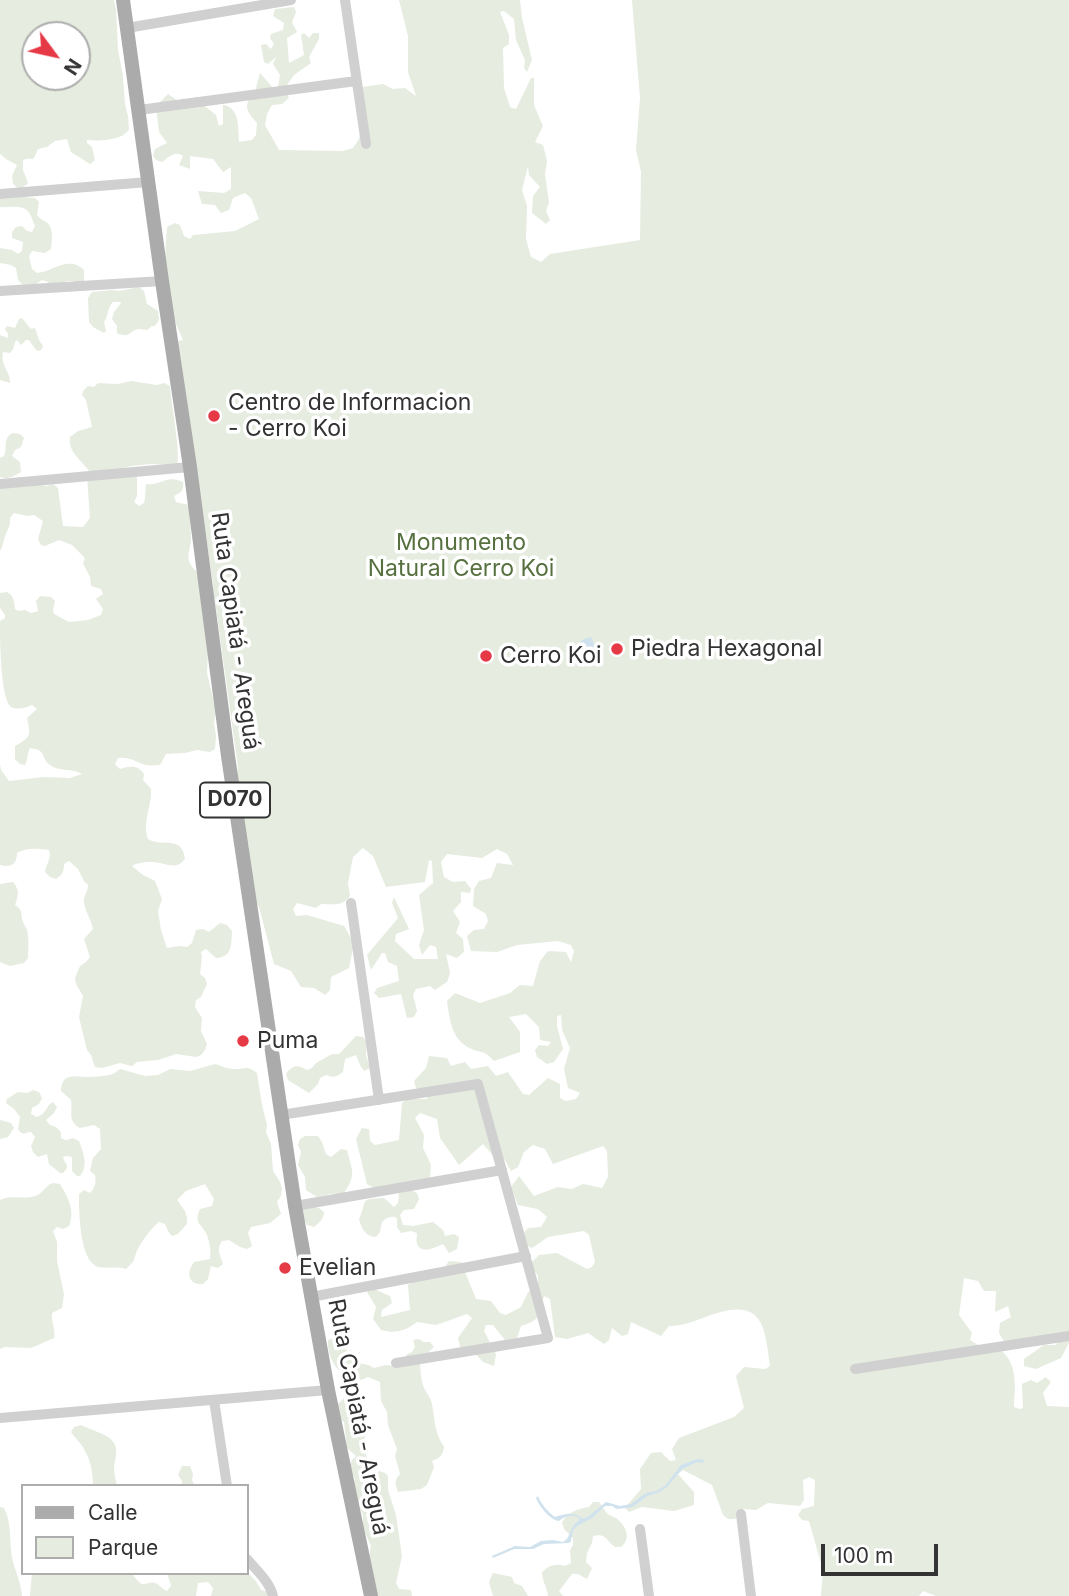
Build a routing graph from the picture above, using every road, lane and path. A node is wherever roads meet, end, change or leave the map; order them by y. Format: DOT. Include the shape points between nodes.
graph roads {
  1 [pos="123,0"];
  2 [pos="291,0"];
  3 [pos="345,0"];
  4 [pos="127,28"];
  5 [pos="356,81"];
  6 [pos="139,110"];
  7 [pos="366,144"];
  8 [pos="148,182"];
  9 [pos="0,194"];
  10 [pos="162,281"];
  11 [pos="0,291"];
  12 [pos="190,467"];
  13 [pos="0,484"];
  14 [pos="351,903"];
  15 [pos="379,1100"];
  16 [pos="281,1115"];
  17 [pos="502,1170"];
  18 [pos="295,1206"];
  19 [pos="526,1256"];
  20 [pos="312,1297"];
  21 [pos="1069,1336"];
  22 [pos="396,1363"];
  23 [pos="855,1369"];
  24 [pos="328,1390"];
  25 [pos="214,1400"];
  26 [pos="0,1418"];
  27 [pos="226,1484"];
  28 [pos="741,1514"];
  29 [pos="640,1530"];
  30 [pos="248,1560"];
  31 [pos="273,1596"];
  32 [pos="371,1596"];
  33 [pos="649,1596"];
  34 [pos="751,1596"];
  1 -- 4 [label="main road, Ruta Capiatá - Areguá / D070"];
  2 -- 4 [label="street"];
  3 -- 5 [label="street"];
  4 -- 6 [label="main road, Ruta Capiatá - Areguá / D070"];
  5 -- 6 [label="street"];
  5 -- 7 [label="street"];
  6 -- 8 [label="main road, Ruta Capiatá - Areguá / D070"];
  8 -- 9 [label="street"];
  8 -- 10 [label="main road, Ruta Capiatá - Areguá / D070"];
  10 -- 11 [label="street"];
  10 -- 12 [label="main road, Ruta Capiatá - Areguá / D070"];
  12 -- 13 [label="street"];
  12 -- 16 [label="main road, Ruta Capiatá - Areguá / D070"];
  14 -- 15 [label="street"];
  15 -- 16 [label="street"];
  15 -- 17 [label="street" via="478,1084"];
  16 -- 18 [label="main road, Ruta Capiatá - Areguá / D070"];
  17 -- 18 [label="street"];
  17 -- 19 [label="street"];
  18 -- 20 [label="main road, Ruta Capiatá - Areguá / D070"];
  19 -- 20 [label="street"];
  19 -- 22 [label="street" via="548,1338"];
  20 -- 24 [label="main road, Ruta Capiatá - Areguá / D070"];
  21 -- 23 [label="street"];
  24 -- 25 [label="street"];
  24 -- 32 [label="main road, Ruta Capiatá - Areguá / D070"];
  25 -- 26 [label="street"];
  25 -- 27 [label="street"];
  28 -- 34 [label="street"];
  29 -- 33 [label="street"];
  30 -- 31 [label="street"];
}
